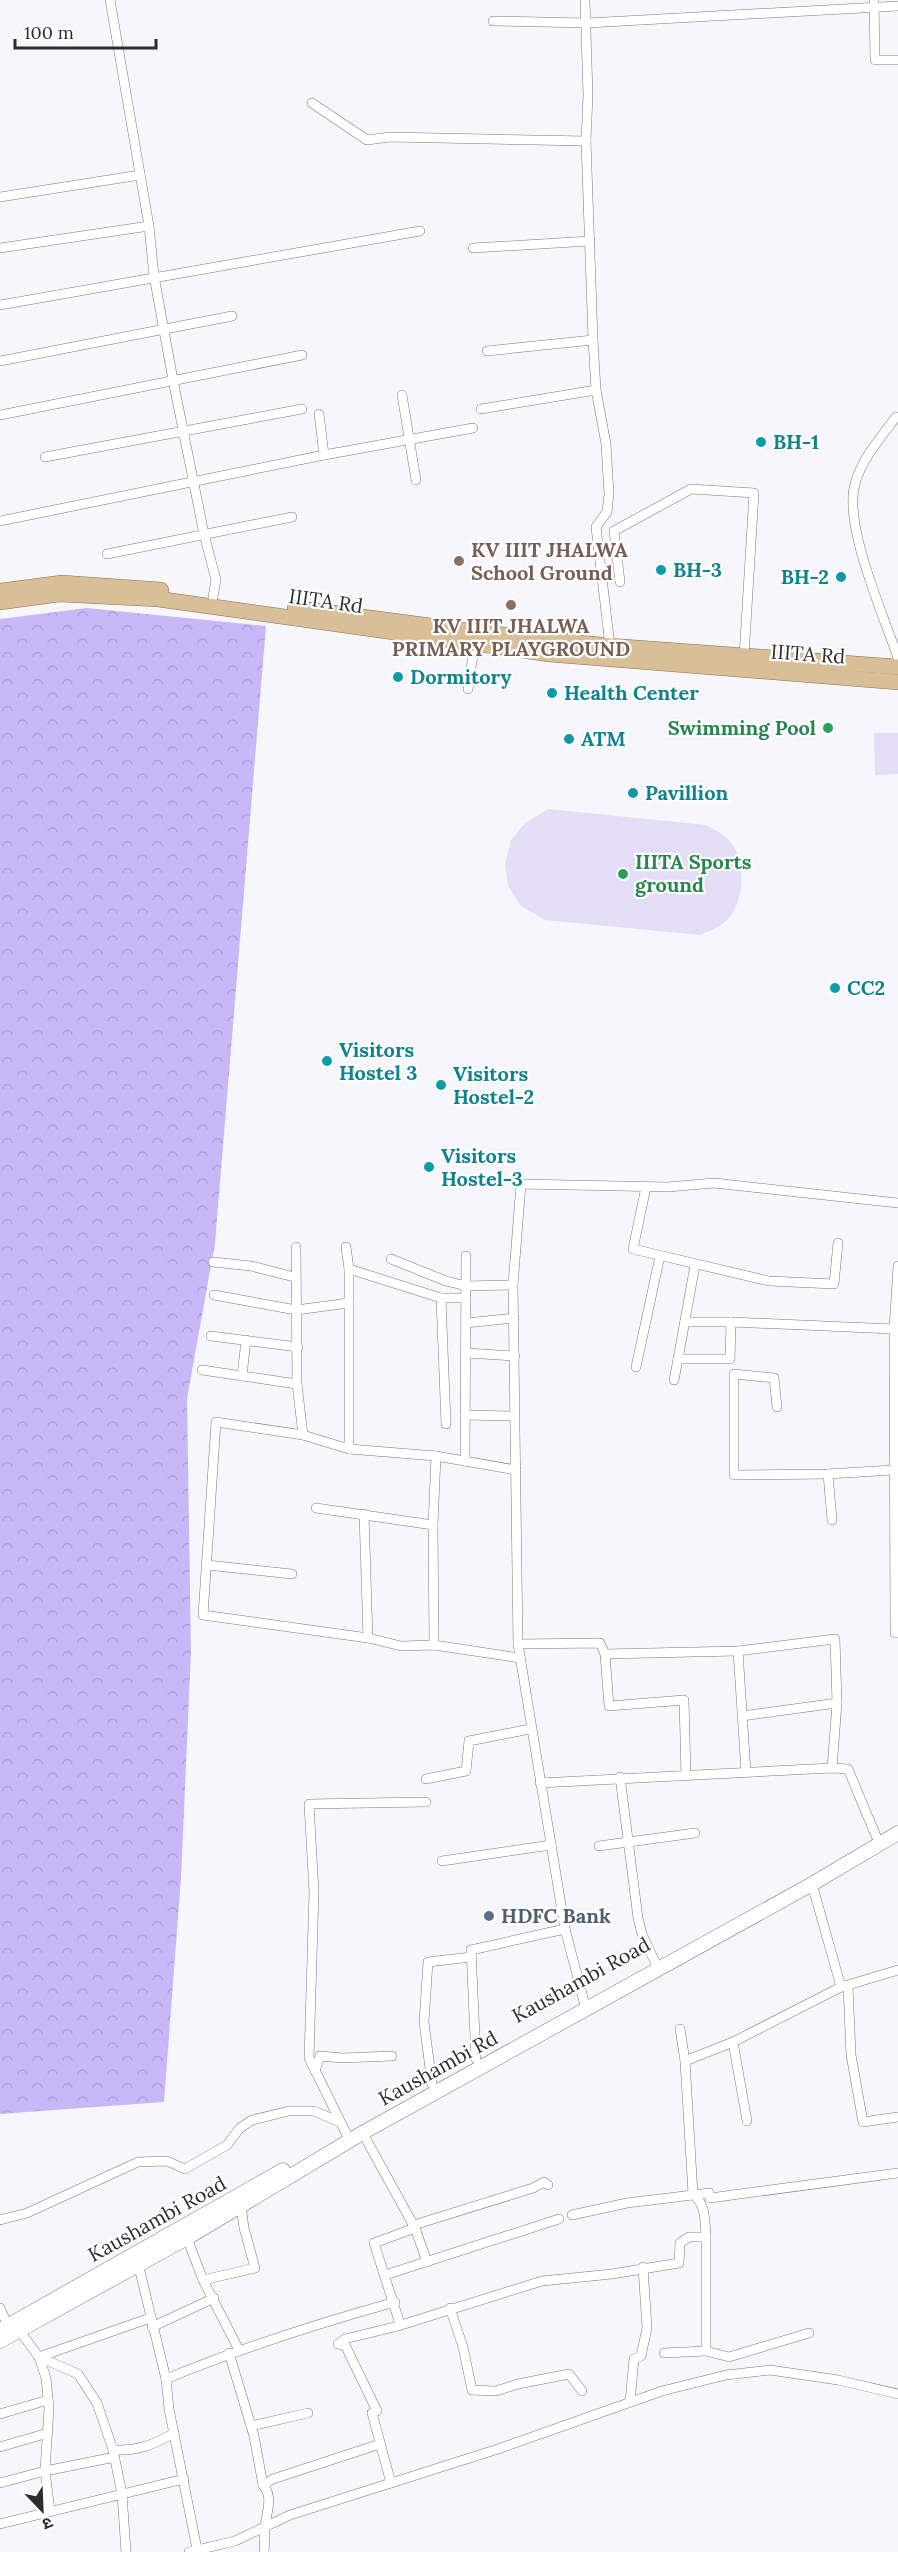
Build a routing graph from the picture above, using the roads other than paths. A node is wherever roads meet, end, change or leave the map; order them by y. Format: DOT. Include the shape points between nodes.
graph roads {
  1 [pos="110,0"];
  2 [pos="585,0"];
  3 [pos="874,4"];
  4 [pos="898,6"];
  5 [pos="493,21"];
  6 [pos="587,23"];
  7 [pos="898,60"];
  8 [pos="312,103"];
  9 [pos="586,141"];
  10 [pos="140,175"];
  11 [pos="0,197"];
  12 [pos="149,226"];
  13 [pos="420,231"];
  14 [pos="590,241"];
  15 [pos="0,248"];
  16 [pos="473,248"];
  17 [pos="154,276"];
  18 [pos="0,305"];
  19 [pos="232,316"];
  20 [pos="164,329"];
  21 [pos="593,340"];
  22 [pos="487,351"];
  23 [pos="302,355"];
  24 [pos="0,361"];
  25 [pos="173,380"];
  26 [pos="596,390"];
  27 [pos="402,395"];
  28 [pos="481,409"];
  29 [pos="302,410"];
  30 [pos="320,414"];
  31 [pos="0,415"];
  32 [pos="897,416"];
  33 [pos="472,428"];
  34 [pos="184,432"];
  35 [pos="409,440"];
  36 [pos="324,455"];
  37 [pos="45,457"];
  38 [pos="416,480"];
  39 [pos="194,481"];
  40 [pos="292,517"];
  41 [pos="0,521"];
  42 [pos="204,534"];
  43 [pos="107,554"];
  44 [pos="620,582"];
  45 [pos="0,591"];
  46 [pos="159,595"];
  47 [pos="213,597"];
  48 [pos="0,603"];
  49 [pos="475,638"];
  50 [pos="609,652"];
  51 [pos="743,663"];
  52 [pos="897,671"];
  53 [pos="468,689"];
  54 [pos="646,1187"];
  55 [pos="898,1203"];
  56 [pos="838,1243"];
  57 [pos="296,1247"];
  58 [pos="346,1247"];
  59 [pos="466,1256"];
  60 [pos="660,1256"];
  61 [pos="391,1259"];
  62 [pos="213,1262"];
  63 [pos="695,1265"];
  64 [pos="898,1266"];
  65 [pos="349,1269"];
  66 [pos="898,1276"];
  67 [pos="294,1277"];
  68 [pos="513,1285"];
  69 [pos="466,1286"];
  70 [pos="214,1295"];
  71 [pos="441,1298"];
  72 [pos="466,1298"];
  73 [pos="349,1303"];
  74 [pos="296,1310"];
  75 [pos="514,1318"];
  76 [pos="685,1322"];
  77 [pos="731,1322"];
  78 [pos="466,1323"];
  79 [pos="894,1329"];
  80 [pos="211,1336"];
  81 [pos="246,1340"];
  82 [pos="298,1347"];
  83 [pos="467,1353"];
  84 [pos="515,1356"];
  85 [pos="678,1359"];
  86 [pos="636,1367"];
  87 [pos="202,1370"];
  88 [pos="242,1376"];
  89 [pos="896,1378"];
  90 [pos="674,1380"];
  91 [pos="297,1383"];
  92 [pos="777,1407"];
  93 [pos="465,1415"];
  94 [pos="515,1416"];
  95 [pos="446,1424"];
  96 [pos="303,1436"];
  97 [pos="896,1442"];
  98 [pos="350,1449"];
  99 [pos="436,1456"];
  100 [pos="465,1461"];
  101 [pos="516,1470"];
  102 [pos="828,1474"];
  103 [pos="895,1474"];
  104 [pos="315,1508"];
  105 [pos="364,1514"];
  106 [pos="832,1520"];
  107 [pos="433,1525"];
  108 [pos="896,1537"];
  109 [pos="896,1561"];
  110 [pos="207,1565"];
  111 [pos="292,1574"];
  112 [pos="898,1633"];
  113 [pos="368,1638"];
  114 [pos="518,1644"];
  115 [pos="434,1645"];
  116 [pos="738,1651"];
  117 [pos="605,1654"];
  118 [pos="520,1658"];
  119 [pos="837,1703"];
  120 [pos="742,1716"];
  121 [pos="530,1729"];
  122 [pos="832,1768"];
  123 [pos="746,1772"];
  124 [pos="686,1775"];
  125 [pos="620,1777"];
  126 [pos="426,1779"];
  127 [pos="540,1783"];
  128 [pos="426,1802"];
  129 [pos="898,1823"];
  130 [pos="695,1833"];
  131 [pos="898,1833"];
  132 [pos="876,1836"];
  133 [pos="630,1842"];
  134 [pos="550,1845"];
  135 [pos="599,1846"];
  136 [pos="442,1861"];
  137 [pos="812,1884"];
  138 [pos="565,1929"];
  139 [pos="471,1957"];
  140 [pos="655,1962"];
  141 [pos="898,1970"];
  142 [pos="841,1987"];
  143 [pos="584,2004"];
  144 [pos="680,2029"];
  145 [pos="733,2042"];
  146 [pos="392,2056"];
  147 [pos="476,2059"];
  148 [pos="685,2061"];
  149 [pos="315,2071"];
  150 [pos="432,2084"];
  151 [pos="898,2117"];
  152 [pos="747,2121"];
  153 [pos="343,2128"];
  154 [pos="364,2132"];
  155 [pos="898,2173"];
  156 [pos="694,2179"];
  157 [pos="548,2185"];
  158 [pos="693,2194"];
  159 [pos="675,2198"];
  160 [pos="241,2205"];
  161 [pos="572,2215"];
  162 [pos="0,2220"];
  163 [pos="559,2220"];
  164 [pos="415,2228"];
  165 [pos="706,2237"];
  166 [pos="187,2238"];
  167 [pos="427,2262"];
  168 [pos="138,2263"];
  169 [pos="643,2267"];
  170 [pos="386,2275"];
  171 [pos="203,2280"];
  172 [pos="214,2298"];
  173 [pos="395,2302"];
  174 [pos="0,2308"];
  175 [pos="450,2308"];
  176 [pos="151,2323"];
  177 [pos="400,2324"];
  178 [pos="9,2328"];
  179 [pos="810,2333"];
  180 [pos="0,2341"];
  181 [pos="234,2351"];
  182 [pos="706,2351"];
  183 [pos="664,2353"];
  184 [pos="39,2357"];
  185 [pos="166,2379"];
  186 [pos="582,2391"];
  187 [pos="898,2394"];
  188 [pos="48,2400"];
  189 [pos="630,2402"];
  190 [pos="308,2413"];
  191 [pos="0,2414"];
  192 [pos="251,2426"];
  193 [pos="48,2433"];
  194 [pos="174,2433"];
  195 [pos="380,2444"];
  196 [pos="0,2447"];
  197 [pos="114,2453"];
  198 [pos="45,2471"];
  199 [pos="184,2479"];
  200 [pos="0,2483"];
  201 [pos="391,2483"];
  202 [pos="263,2485"];
  203 [pos="122,2494"];
  204 [pos="50,2511"];
  205 [pos="0,2524"];
  206 [pos="265,2525"];
  207 [pos="193,2550"];
  208 [pos="126,2552"];
  209 [pos="264,2552"];
  1 -- 10 [label="street"];
  2 -- 6 [label="street"];
  3 -- 4 [label="street"];
  3 -- 6 [label="street"];
  3 -- 7 [label="street" via="875,60"];
  5 -- 6 [label="street"];
  6 -- 9 [label="street"];
  8 -- 9 [label="street" via="367,140 390,137"];
  9 -- 14 [label="street"];
  10 -- 11 [label="street"];
  10 -- 12 [label="street"];
  12 -- 15 [label="street"];
  12 -- 17 [label="street"];
  13 -- 17 [label="street"];
  14 -- 16 [label="street"];
  14 -- 21 [label="street"];
  17 -- 18 [label="street"];
  17 -- 20 [label="street"];
  19 -- 20 [label="street"];
  20 -- 24 [label="street"];
  20 -- 25 [label="street"];
  21 -- 22 [label="street"];
  21 -- 26 [label="street"];
  23 -- 25 [label="street"];
  25 -- 31 [label="street"];
  25 -- 34 [label="street"];
  26 -- 28 [label="street"];
  26 -- 50 [label="street" via="606,444 609,494 607,512 596,527"];
  27 -- 35 [label="street"];
  29 -- 34 [label="street"];
  30 -- 36 [label="street"];
  32 -- 52 [label="street" via="861,470 853,500 855,531"];
  33 -- 35 [label="street"];
  34 -- 37 [label="street"];
  34 -- 39 [label="street"];
  35 -- 36 [label="street"];
  35 -- 38 [label="street"];
  36 -- 39 [label="street"];
  39 -- 41 [label="street"];
  39 -- 42 [label="street"];
  40 -- 42 [label="street"];
  42 -- 43 [label="street"];
  42 -- 47 [label="street" via="216,580"];
  44 -- 51 [label="street" via="614,531 691,489 754,494"];
  45 -- 46 [label="main road, IIITA Rd" via="62,583"];
  46 -- 47 [label="main road, IIITA Rd"];
  46 -- 48 [label="main road, IIITA Rd" via="59,594"];
  46 -- 49 [label="main road, IIITA Rd"];
  47 -- 49 [label="main road, IIITA Rd"];
  49 -- 50 [label="main road, IIITA Rd"];
  49 -- 53 [label="street"];
  50 -- 51 [label="main road, IIITA Rd"];
  51 -- 52 [label="main road, IIITA Rd"];
  54 -- 55 [label="street" via="714,1183"];
  54 -- 60 [label="street" via="633,1249"];
  54 -- 68 [label="street" via="521,1184"];
  56 -- 63 [label="street" via="834,1284 769,1281"];
  57 -- 67 [label="street"];
  58 -- 65 [label="street"];
  59 -- 69 [label="street"];
  60 -- 63 [label="street"];
  60 -- 86 [label="street"];
  61 -- 69 [label="street"];
  62 -- 67 [label="street"];
  63 -- 76 [label="street"];
  64 -- 66 [label="street"];
  65 -- 71 [label="street"];
  65 -- 73 [label="street"];
  66 -- 79 [label="street"];
  67 -- 74 [label="street"];
  68 -- 69 [label="street"];
  68 -- 75 [label="street"];
  69 -- 72 [label="street"];
  70 -- 74 [label="street"];
  71 -- 72 [label="street"];
  71 -- 95 [label="street"];
  72 -- 78 [label="street"];
  73 -- 74 [label="street"];
  73 -- 98 [label="street"];
  74 -- 82 [label="street"];
  75 -- 78 [label="street"];
  75 -- 84 [label="street"];
  76 -- 77 [label="street"];
  76 -- 85 [label="street"];
  77 -- 79 [label="street"];
  77 -- 85 [label="street" via="730,1359"];
  78 -- 83 [label="street"];
  79 -- 89 [label="street"];
  80 -- 81 [label="street"];
  81 -- 82 [label="street"];
  81 -- 88 [label="street"];
  82 -- 91 [label="street"];
  83 -- 84 [label="street"];
  83 -- 93 [label="street"];
  84 -- 94 [label="street"];
  85 -- 90 [label="street"];
  87 -- 88 [label="street"];
  88 -- 91 [label="street"];
  89 -- 97 [label="street"];
  91 -- 96 [label="street"];
  92 -- 102 [label="street" via="774,1378 734,1374 734,1475"];
  93 -- 94 [label="street"];
  93 -- 100 [label="street"];
  94 -- 101 [label="street"];
  96 -- 98 [label="street"];
  96 -- 110 [label="street" via="216,1422"];
  97 -- 103 [label="street"];
  98 -- 99 [label="street"];
  99 -- 100 [label="street"];
  99 -- 107 [label="street"];
  100 -- 101 [label="street"];
  101 -- 114 [label="street"];
  102 -- 103 [label="street"];
  102 -- 106 [label="street"];
  103 -- 108 [label="street"];
  104 -- 105 [label="street"];
  105 -- 107 [label="street"];
  105 -- 113 [label="street"];
  107 -- 115 [label="street"];
  108 -- 109 [label="street"];
  109 -- 112 [label="street"];
  110 -- 111 [label="street"];
  110 -- 113 [label="street" via="203,1615"];
  113 -- 115 [label="street" via="401,1646"];
  114 -- 117 [label="street" via="600,1643"];
  114 -- 118 [label="street"];
  115 -- 118 [label="street"];
  116 -- 117 [label="street"];
  116 -- 119 [label="street" via="836,1639"];
  116 -- 120 [label="street"];
  117 -- 124 [label="street" via="609,1706 684,1700"];
  118 -- 121 [label="street"];
  119 -- 120 [label="street"];
  119 -- 122 [label="street"];
  120 -- 123 [label="street"];
  121 -- 126 [label="street" via="469,1741 466,1771"];
  121 -- 127 [label="street"];
  122 -- 123 [label="street"];
  122 -- 132 [label="street" via="848,1769"];
  123 -- 124 [label="street"];
  124 -- 125 [label="street"];
  125 -- 127 [label="street"];
  125 -- 133 [label="street"];
  127 -- 134 [label="street"];
  128 -- 149 [label="street" via="309,1804 314,1892 309,2058"];
  129 -- 132 [label="main road, Kaushambi Road"];
  130 -- 133 [label="street"];
  131 -- 137 [label="main road, Kaushambi Rd"];
  132 -- 140 [label="main road, Kaushambi Road"];
  133 -- 135 [label="street"];
  133 -- 140 [label="street" via="638,1917"];
  134 -- 136 [label="street"];
  134 -- 138 [label="street"];
  137 -- 142 [label="street"];
  137 -- 143 [label="main road, Kaushambi Rd"];
  138 -- 139 [label="street" via="471,1950"];
  138 -- 143 [label="street"];
  139 -- 147 [label="street"];
  139 -- 150 [label="street" via="428,1962 424,2022"];
  140 -- 143 [label="main road, Kaushambi Road"];
  141 -- 142 [label="street"];
  142 -- 145 [label="street"];
  142 -- 151 [label="street" via="848,1986 851,2055 863,2122"];
  143 -- 147 [label="main road, Kaushambi Road"];
  143 -- 154 [label="main road, Kaushambi Rd"];
  144 -- 148 [label="street"];
  145 -- 148 [label="street"];
  145 -- 152 [label="street"];
  146 -- 149 [label="street" via="320,2056"];
  147 -- 150 [label="main road, Kaushambi Road"];
  148 -- 156 [label="street"];
  149 -- 153 [label="street"];
  150 -- 153 [label="main road, Kaushambi Road"];
  153 -- 162 [label="street" via="314,2111 289,2111 252,2120 227,2145 185,2169 167,2161 138,2162 27,2213"];
  153 -- 178 [label="main road, Kaushambi Road"];
  154 -- 160 [label="main road, Kaushambi Rd"];
  154 -- 164 [label="street"];
  155 -- 158 [label="street" via="710,2198 709,2193"];
  156 -- 158 [label="street"];
  156 -- 159 [label="street"];
  157 -- 164 [label="street" via="544,2182 414,2225"];
  158 -- 159 [label="street"];
  158 -- 165 [label="street" via="700,2199"];
  159 -- 161 [label="street"];
  160 -- 166 [label="main road, Kaushambi Rd"];
  160 -- 171 [label="street" via="255,2268"];
  163 -- 167 [label="street"];
  164 -- 167 [label="street"];
  164 -- 170 [label="street" via="374,2244"];
  165 -- 169 [label="street" via="689,2237 680,2243 679,2263"];
  165 -- 182 [label="street"];
  166 -- 168 [label="main road, Kaushambi Rd"];
  166 -- 171 [label="street"];
  167 -- 170 [label="street"];
  168 -- 176 [label="street"];
  168 -- 178 [label="main road, Kaushambi Rd"];
  169 -- 175 [label="street" via="542,2281"];
  169 -- 189 [label="street" via="647,2328 641,2356 634,2359"];
  170 -- 173 [label="street"];
  171 -- 172 [label="street"];
  172 -- 176 [label="street"];
  172 -- 181 [label="street"];
  173 -- 177 [label="street"];
  173 -- 181 [label="street"];
  174 -- 178 [label="street"];
  175 -- 177 [label="street"];
  175 -- 186 [label="street" via="472,2390 496,2391 569,2374"];
  176 -- 184 [label="street"];
  176 -- 185 [label="street"];
  177 -- 195 [label="street" via="338,2344 345,2345 377,2411 372,2413"];
  178 -- 180 [label="main road, Kaushambi Rd"];
  178 -- 184 [label="street"];
  179 -- 182 [label="street" via="729,2358"];
  181 -- 185 [label="street"];
  181 -- 192 [label="street"];
  182 -- 183 [label="street"];
  184 -- 188 [label="street"];
  184 -- 197 [label="street" via="78,2374 96,2403"];
  185 -- 194 [label="street"];
  187 -- 189 [label="street" via="770,2370 715,2378"];
  188 -- 191 [label="street"];
  188 -- 193 [label="street"];
  189 -- 201 [label="street"];
  190 -- 192 [label="street"];
  192 -- 202 [label="street"];
  193 -- 196 [label="street"];
  193 -- 198 [label="street"];
  194 -- 197 [label="street" via="150,2447"];
  194 -- 199 [label="street"];
  195 -- 201 [label="street"];
  195 -- 202 [label="street"];
  197 -- 198 [label="street"];
  197 -- 203 [label="street"];
  198 -- 200 [label="street"];
  198 -- 204 [label="street"];
  199 -- 203 [label="street"];
  199 -- 207 [label="street"];
  201 -- 206 [label="street"];
  202 -- 206 [label="street" via="270,2511"];
  203 -- 204 [label="street"];
  203 -- 208 [label="street"];
  204 -- 205 [label="street"];
  206 -- 207 [label="street" via="235,2541"];
  206 -- 209 [label="street"];
}
